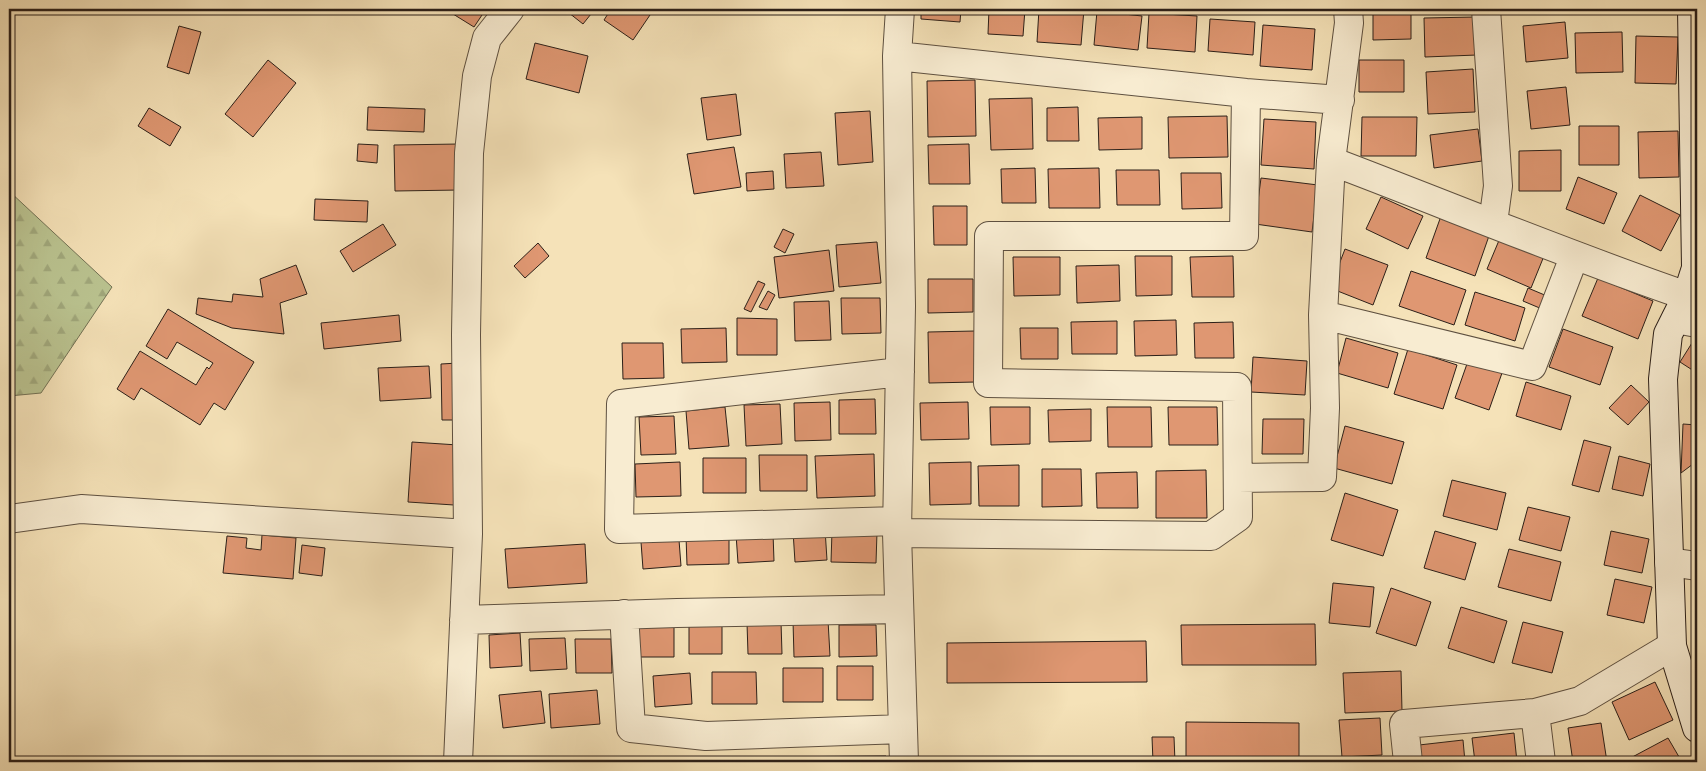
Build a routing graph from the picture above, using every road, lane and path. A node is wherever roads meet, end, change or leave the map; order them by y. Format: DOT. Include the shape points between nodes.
graph roads {
  1 [pos="510,9"];
  2 [pos="900,9"];
  3 [pos="1348,9"];
  4 [pos="1486,9"];
  5 [pos="1694,22"];
  6 [pos="897,56"];
  7 [pos="1695,77"];
  8 [pos="1246,93"];
  9 [pos="1340,100"];
  10 [pos="1331,161"];
  11 [pos="1493,223"];
  12 [pos="1696,244"];
  13 [pos="1574,257"];
  14 [pos="1687,313"];
  15 [pos="1323,315"];
  16 [pos="900,372"];
  17 [pos="1238,478"];
  18 [pos="9,519"];
  19 [pos="897,527"];
  20 [pos="468,534"];
  21 [pos="1669,562"];
  22 [pos="1697,566"];
  23 [pos="900,610"];
  24 [pos="624,614"];
  25 [pos="464,620"];
  26 [pos="1672,646"];
  27 [pos="1535,713"];
  28 [pos="1697,728"];
  29 [pos="903,729"];
  30 [pos="458,762"];
  31 [pos="904,762"];
  32 [pos="1408,762"];
  33 [pos="1541,762"];
  1 -- 20 [label="street" via="487,38 477,76 469,153 466,335"];
  2 -- 6 [label="street"];
  3 -- 9 [label="street"];
  4 -- 11 [label="street" via="1498,186"];
  5 -- 7 [label="street"];
  6 -- 8 [label="street"];
  6 -- 16 [label="street"];
  7 -- 12 [label="street"];
  8 -- 9 [label="street"];
  8 -- 17 [label="street" via="1244,236 989,236 988,383 1237,387"];
  9 -- 10 [label="street"];
  10 -- 11 [label="street"];
  10 -- 15 [label="street"];
  11 -- 13 [label="street"];
  12 -- 14 [label="street" via="1696,268"];
  13 -- 14 [label="street"];
  13 -- 15 [label="street" via="1532,366"];
  14 -- 21 [label="street" via="1668,334 1662,379"];
  15 -- 17 [label="street" via="1325,408 1322,477"];
  16 -- 19 [label="street"];
  16 -- 19 [label="street" via="621,404 619,529"];
  17 -- 19 [label="street" via="1238,517 1211,536"];
  18 -- 20 [label="street" via="81,509"];
  19 -- 23 [label="street"];
  20 -- 25 [label="street"];
  21 -- 22 [label="street"];
  21 -- 26 [label="street"];
  23 -- 24 [label="street"];
  23 -- 29 [label="street"];
  24 -- 25 [label="street"];
  24 -- 29 [label="street" via="631,728 706,736"];
  25 -- 30 [label="street"];
  26 -- 27 [label="street" via="1580,701"];
  26 -- 28 [label="street"];
  27 -- 32 [label="street" via="1404,724"];
  27 -- 33 [label="street"];
  29 -- 31 [label="street"];
}
